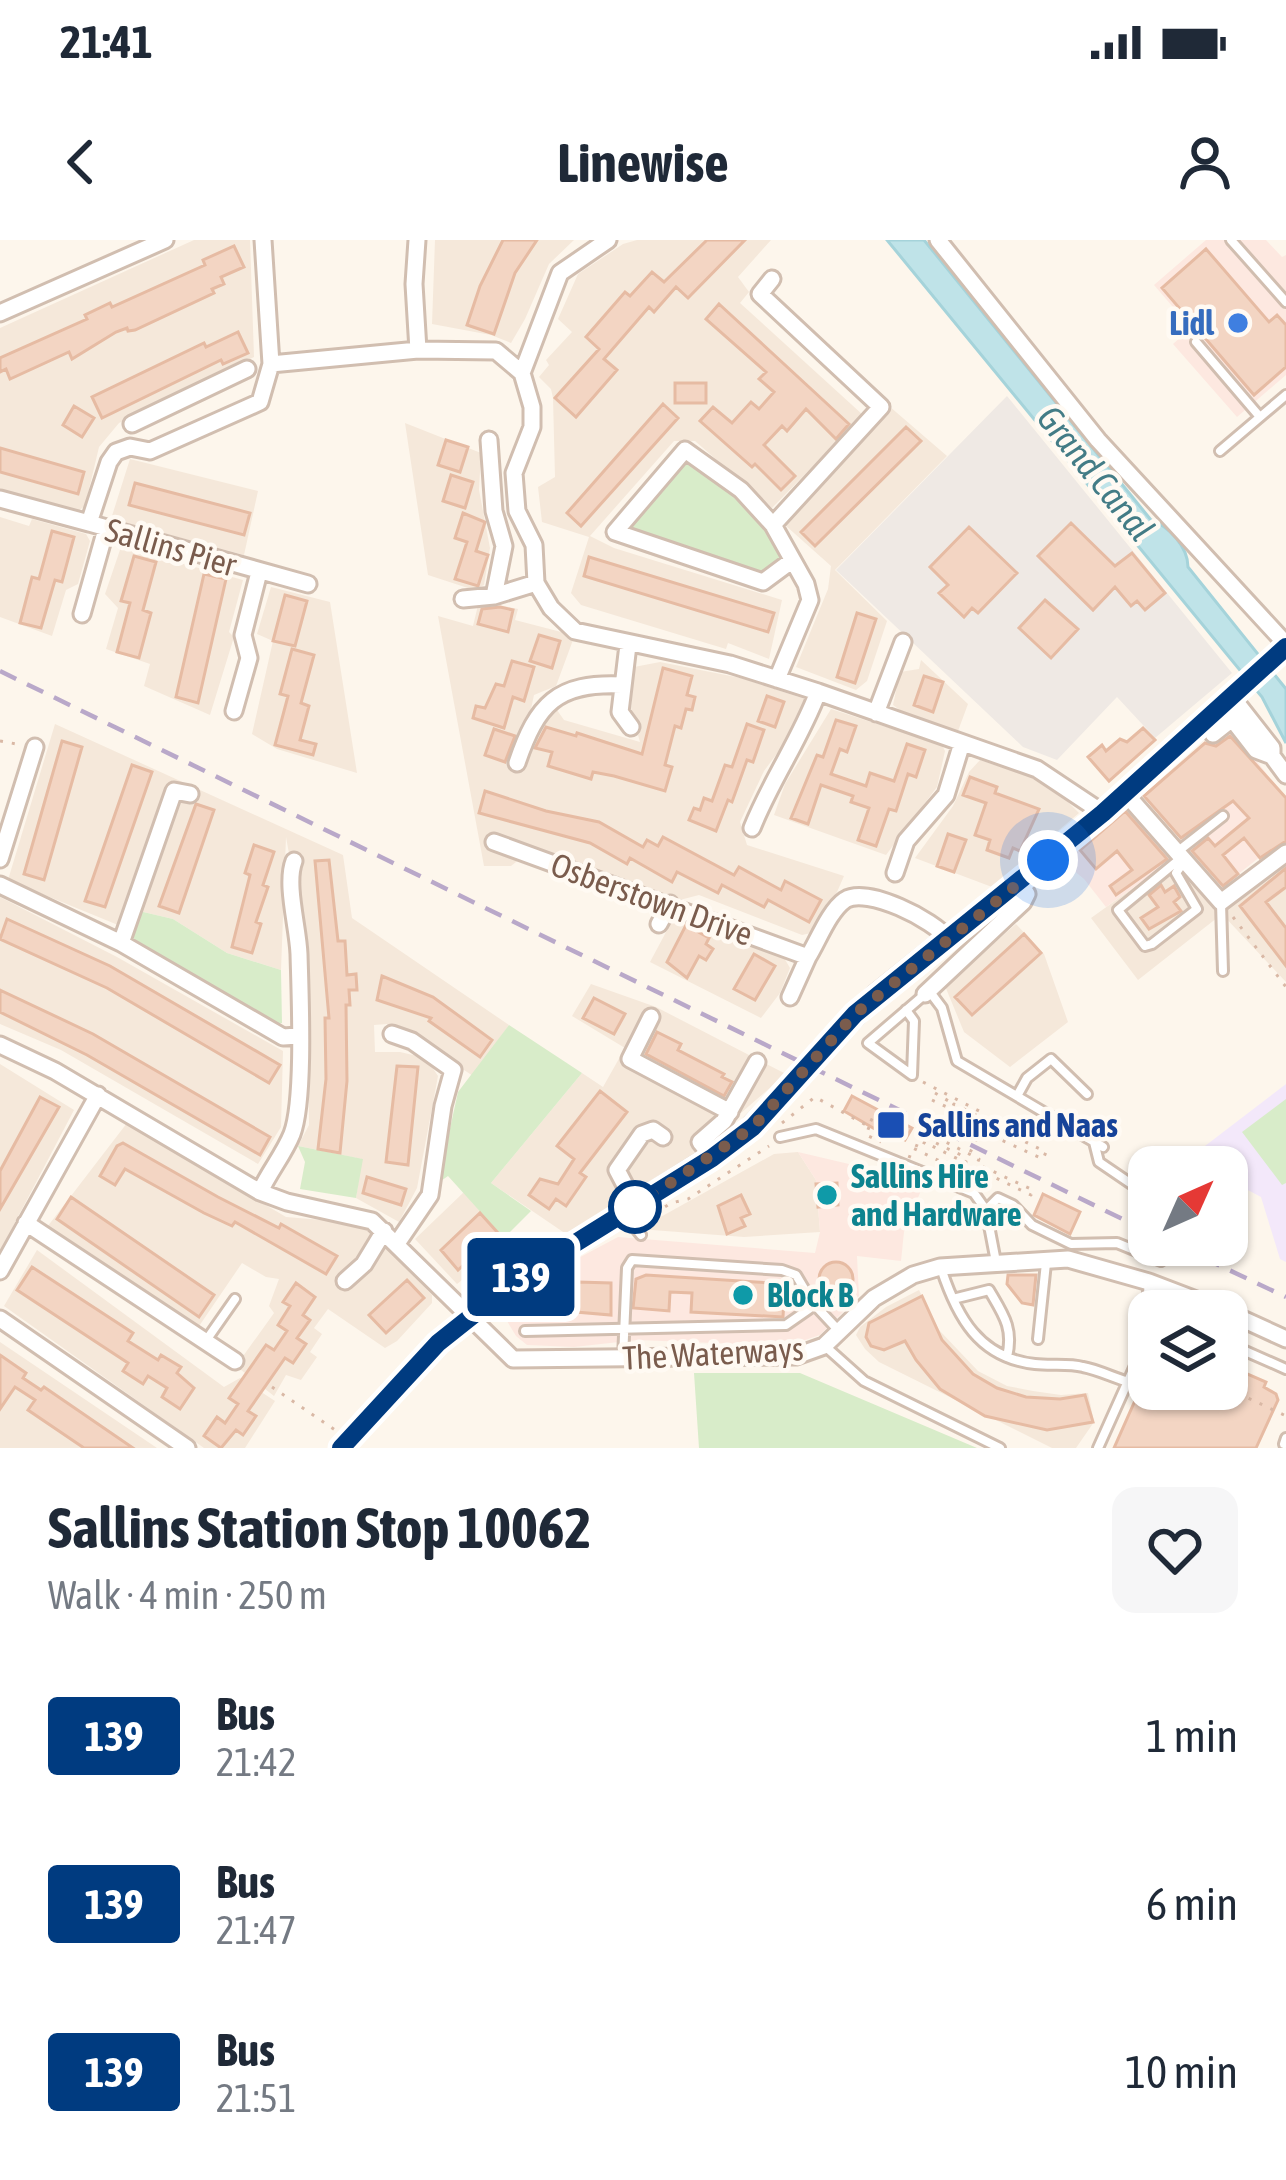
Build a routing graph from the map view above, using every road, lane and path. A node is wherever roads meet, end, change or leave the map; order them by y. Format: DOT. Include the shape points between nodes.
graph roads {
  1 [pos="165,240"];
  2 [pos="263,240"];
  3 [pos="417,240"];
  4 [pos="608,240"];
  5 [pos="938,240"];
  6 [pos="1231,240"];
  7 [pos="772,280"];
  8 [pos="1286,302"];
  9 [pos="0,313"];
  10 [pos="1196,342"];
  11 [pos="418,350"];
  12 [pos="272,364"];
  13 [pos="247,369"];
  14 [pos="522,373"];
  15 [pos="1286,395"];
  16 [pos="172,405"];
  17 [pos="1260,417"];
  18 [pos="132,424"];
  19 [pos="186,434"];
  20 [pos="489,440"];
  21 [pos="1220,451"];
  22 [pos="0,499"];
  23 [pos="89,524"];
  24 [pos="773,525"];
  25 [pos="106,529"];
  26 [pos="790,562"];
  27 [pos="259,572"];
  28 [pos="536,583"];
  29 [pos="308,584"];
  30 [pos="494,596"];
  31 [pos="463,598"];
  32 [pos="82,614"];
  33 [pos="903,642"];
  34 [pos="628,645"];
  35 [pos="1282,653"];
  36 [pos="777,679"];
  37 [pos="622,685"];
  38 [pos="818,692"];
  39 [pos="1237,692"];
  40 [pos="234,711"];
  41 [pos="876,713"];
  42 [pos="631,727"];
  43 [pos="1213,734"];
  44 [pos="0,741"];
  45 [pos="962,743"];
  46 [pos="35,747"];
  47 [pos="1272,756"];
  48 [pos="518,763"];
  49 [pos="1286,775"];
  50 [pos="1125,793"];
  51 [pos="190,794"];
  52 [pos="1103,813"];
  53 [pos="1223,816"];
  54 [pos="752,828"];
  55 [pos="494,842"];
  56 [pos="1286,853"];
  57 [pos="1181,857"];
  58 [pos="0,859"];
  59 [pos="294,861"];
  60 [pos="895,873"];
  61 [pos="1020,883"];
  62 [pos="0,885"];
  63 [pos="1221,902"];
  64 [pos="670,904"];
  65 [pos="659,924"];
  66 [pos="948,939"];
  67 [pos="122,943"];
  68 [pos="808,957"];
  69 [pos="1223,971"];
  70 [pos="1286,987"];
  71 [pos="927,992"];
  72 [pos="790,997"];
  73 [pos="907,1010"];
  74 [pos="651,1018"];
  75 [pos="392,1034"];
  76 [pos="298,1036"];
  77 [pos="0,1045"];
  78 [pos="757,1062"];
  79 [pos="911,1075"];
  80 [pos="937,1090"];
  81 [pos="1087,1094"];
  82 [pos="98,1095"];
  83 [pos="1017,1096"];
  84 [pos="932,1100"];
  85 [pos="730,1112"];
  86 [pos="950,1112"];
  87 [pos="868,1126"];
  88 [pos="983,1129"];
  89 [pos="916,1132"];
  90 [pos="663,1136"];
  91 [pos="780,1138"];
  92 [pos="935,1139"];
  93 [pos="888,1145"];
  94 [pos="915,1149"];
  95 [pos="712,1158"];
  96 [pos="967,1158"];
  97 [pos="905,1165"];
  98 [pos="1128,1182"];
  99 [pos="260,1192"];
  100 [pos="986,1210"];
  101 [pos="634,1221"];
  102 [pos="26,1223"];
  103 [pos="384,1231"];
  104 [pos="398,1242"];
  105 [pos="1128,1248"];
  106 [pos="1047,1258"];
  107 [pos="996,1262"];
  108 [pos="940,1267"];
  109 [pos="0,1271"];
  110 [pos="345,1281"];
  111 [pos="1149,1282"];
  112 [pos="1148,1290"];
  113 [pos="1170,1290"];
  114 [pos="235,1299"];
  115 [pos="953,1299"];
  116 [pos="812,1302"];
  117 [pos="470,1318"];
  118 [pos="0,1319"];
  119 [pos="1248,1322"];
  120 [pos="1257,1326"];
  121 [pos="525,1331"];
  122 [pos="623,1331"];
  123 [pos="839,1331"];
  124 [pos="1038,1339"];
  125 [pos="1286,1339"];
  126 [pos="205,1342"];
  127 [pos="824,1346"];
  128 [pos="1248,1347"];
  129 [pos="1248,1353"];
  130 [pos="1007,1357"];
  131 [pos="622,1359"];
  132 [pos="235,1361"];
  133 [pos="1286,1369"];
  134 [pos="1128,1382"];
  135 [pos="1128,1384"];
  136 [pos="272,1387"];
  137 [pos="1248,1398"];
  138 [pos="1286,1415"];
  139 [pos="345,1443"];
  140 [pos="187,1448"];
  141 [pos="1000,1448"];
  142 [pos="1098,1448"];
  1 -- 9 [label="street"];
  2 -- 12 [label="street"];
  3 -- 11 [label="street"];
  4 -- 14 [label="street" via="560,273"];
  5 -- 35 [label="street"];
  6 -- 8 [label="lane"];
  7 -- 24 [label="street" via="760,294 881,407"];
  10 -- 17 [label="lane"];
  11 -- 12 [label="street"];
  11 -- 14 [label="street" via="496,351"];
  12 -- 19 [label="street, Sallins Pier" via="262,400"];
  13 -- 16 [label="street"];
  14 -- 28 [label="street" via="532,427 514,473"];
  15 -- 17 [label="lane"];
  16 -- 18 [label="street"];
  16 -- 19 [label="street"];
  17 -- 21 [label="lane"];
  19 -- 23 [label="street, Sallins Pier" via="150,451 116,452"];
  20 -- 30 [label="street" via="504,546"];
  22 -- 23 [label="street"];
  23 -- 25 [label="street, Sallins Pier"];
  24 -- 26 [label="street"];
  24 -- 26 [label="street" via="686,449 615,532 763,582"];
  25 -- 27 [label="street, Sallins Pier"];
  25 -- 32 [label="street"];
  26 -- 36 [label="street" via="810,600"];
  27 -- 29 [label="street, Sallins Pier"];
  27 -- 40 [label="street"];
  28 -- 30 [label="street"];
  28 -- 34 [label="street" via="575,631"];
  30 -- 31 [label="street"];
  33 -- 41 [label="street"];
  34 -- 36 [label="street"];
  34 -- 37 [label="street"];
  35 -- 39 [label="street"];
  36 -- 38 [label="street"];
  37 -- 42 [label="street" via="620,712"];
  37 -- 48 [label="street" via="593,683 555,697 530,724"];
  38 -- 41 [label="street"];
  38 -- 54 [label="street"];
  39 -- 47 [label="street"];
  39 -- 50 [label="street"];
  41 -- 45 [label="street"];
  43 -- 47 [label="street" via="1232,719 1256,750"];
  44 -- 46 [label="path"];
  45 -- 52 [label="street" via="1037,769"];
  45 -- 60 [label="street" via="946,795 906,841"];
  46 -- 58 [label="street"];
  47 -- 49 [label="street"];
  50 -- 52 [label="street"];
  50 -- 57 [label="street"];
  51 -- 67 [label="street" via="174,791"];
  52 -- 61 [label="street"];
  53 -- 57 [label="lane"];
  55 -- 64 [label="street, Osberstown Drive"];
  56 -- 63 [label="street"];
  57 -- 57 [label="lane" via="1176,873 1197,909 1145,946 1118,910"];
  57 -- 63 [label="street"];
  59 -- 76 [label="street"];
  61 -- 66 [label="street"];
  61 -- 71 [label="street" via="1023,902"];
  62 -- 67 [label="street"];
  63 -- 69 [label="lane"];
  63 -- 70 [label="path"];
  64 -- 65 [label="street"];
  64 -- 68 [label="street, Osberstown Drive"];
  66 -- 68 [label="street" via="927,918 851,897"];
  66 -- 95 [label="street, bridge" via="866,1004 765,1116"];
  67 -- 76 [label="street" via="283,1037"];
  68 -- 72 [label="street"];
  71 -- 73 [label="lane"];
  71 -- 83 [label="lane" via="942,1008 957,1061"];
  73 -- 79 [label="lane" via="914,1021"];
  73 -- 79 [label="lane" via="868,1043"];
  74 -- 85 [label="street" via="630,1059"];
  75 -- 104 [label="street" via="453,1070 430,1195"];
  76 -- 99 [label="street" via="293,1132"];
  77 -- 82 [label="street, The Waterways"];
  78 -- 85 [label="street"];
  79 -- 80 [label="path"];
  80 -- 86 [label="path"];
  80 -- 86 [label="path" via="981,1112"];
  81 -- 83 [label="lane" via="1051,1059"];
  82 -- 99 [label="street, The Waterways"];
  82 -- 102 [label="street"];
  83 -- 98 [label="lane" via="1098,1144 1099,1162"];
  84 -- 86 [label="path"];
  85 -- 95 [label="street" via="700,1142"];
  86 -- 88 [label="path"];
  87 -- 93 [label="path" via="866,1135"];
  88 -- 88 [label="path" via="985,1122 1046,1152 1043,1159"];
  88 -- 96 [label="path, bridge"];
  89 -- 92 [label="path"];
  90 -- 101 [label="street" via="642,1134 617,1170"];
  91 -- 97 [label="lane" via="816,1129"];
  91 -- 101 [label="path" via="688,1199"];
  92 -- 94 [label="path" via="919,1140"];
  92 -- 94 [label="path" via="960,1160 956,1169"];
  92 -- 96 [label="path"];
  92 -- 96 [label="path" via="1033,1190"];
  94 -- 97 [label="path"];
  95 -- 101 [label="street"];
  97 -- 100 [label="lane" via="974,1193"];
  99 -- 103 [label="street, The Waterways"];
  100 -- 105 [label="lane" via="998,1198 1071,1244"];
  100 -- 107 [label="lane"];
  101 -- 117 [label="street" via="521,1277"];
  102 -- 109 [label="street"];
  102 -- 126 [label="street"];
  103 -- 104 [label="street, The Waterways"];
  103 -- 110 [label="street"];
  104 -- 117 [label="street, The Waterways"];
  106 -- 107 [label="street, The Waterways"];
  106 -- 111 [label="street, The Waterways"];
  106 -- 124 [label="lane"];
  107 -- 108 [label="street, The Waterways"];
  108 -- 115 [label="lane"];
  108 -- 123 [label="street, The Waterways" via="874,1298"];
  111 -- 112 [label="lane"];
  111 -- 113 [label="street, The Waterways"];
  114 -- 126 [label="lane"];
  115 -- 130 [label="lane" via="975,1339"];
  115 -- 130 [label="lane" via="988,1290 1010,1325"];
  116 -- 122 [label="lane" via="787,1325"];
  116 -- 122 [label="lane" via="796,1275 782,1270 632,1260"];
  116 -- 123 [label="lane"];
  117 -- 131 [label="street, The Waterways" via="514,1359"];
  117 -- 139 [label="street"];
  118 -- 140 [label="street"];
  119 -- 120 [label="street, The Waterways"];
  120 -- 125 [label="street, The Waterways"];
  120 -- 128 [label="lane"];
  121 -- 122 [label="lane"];
  122 -- 131 [label="lane"];
  123 -- 127 [label="street, The Waterways"];
  126 -- 132 [label="street"];
  127 -- 131 [label="street, The Waterways" via="796,1355"];
  127 -- 141 [label="lane" via="864,1381"];
  129 -- 133 [label="lane"];
  130 -- 134 [label="lane" via="1083,1366"];
  135 -- 142 [label="lane"];
  136 -- 139 [label="path"];
  137 -- 138 [label="path"];
}
